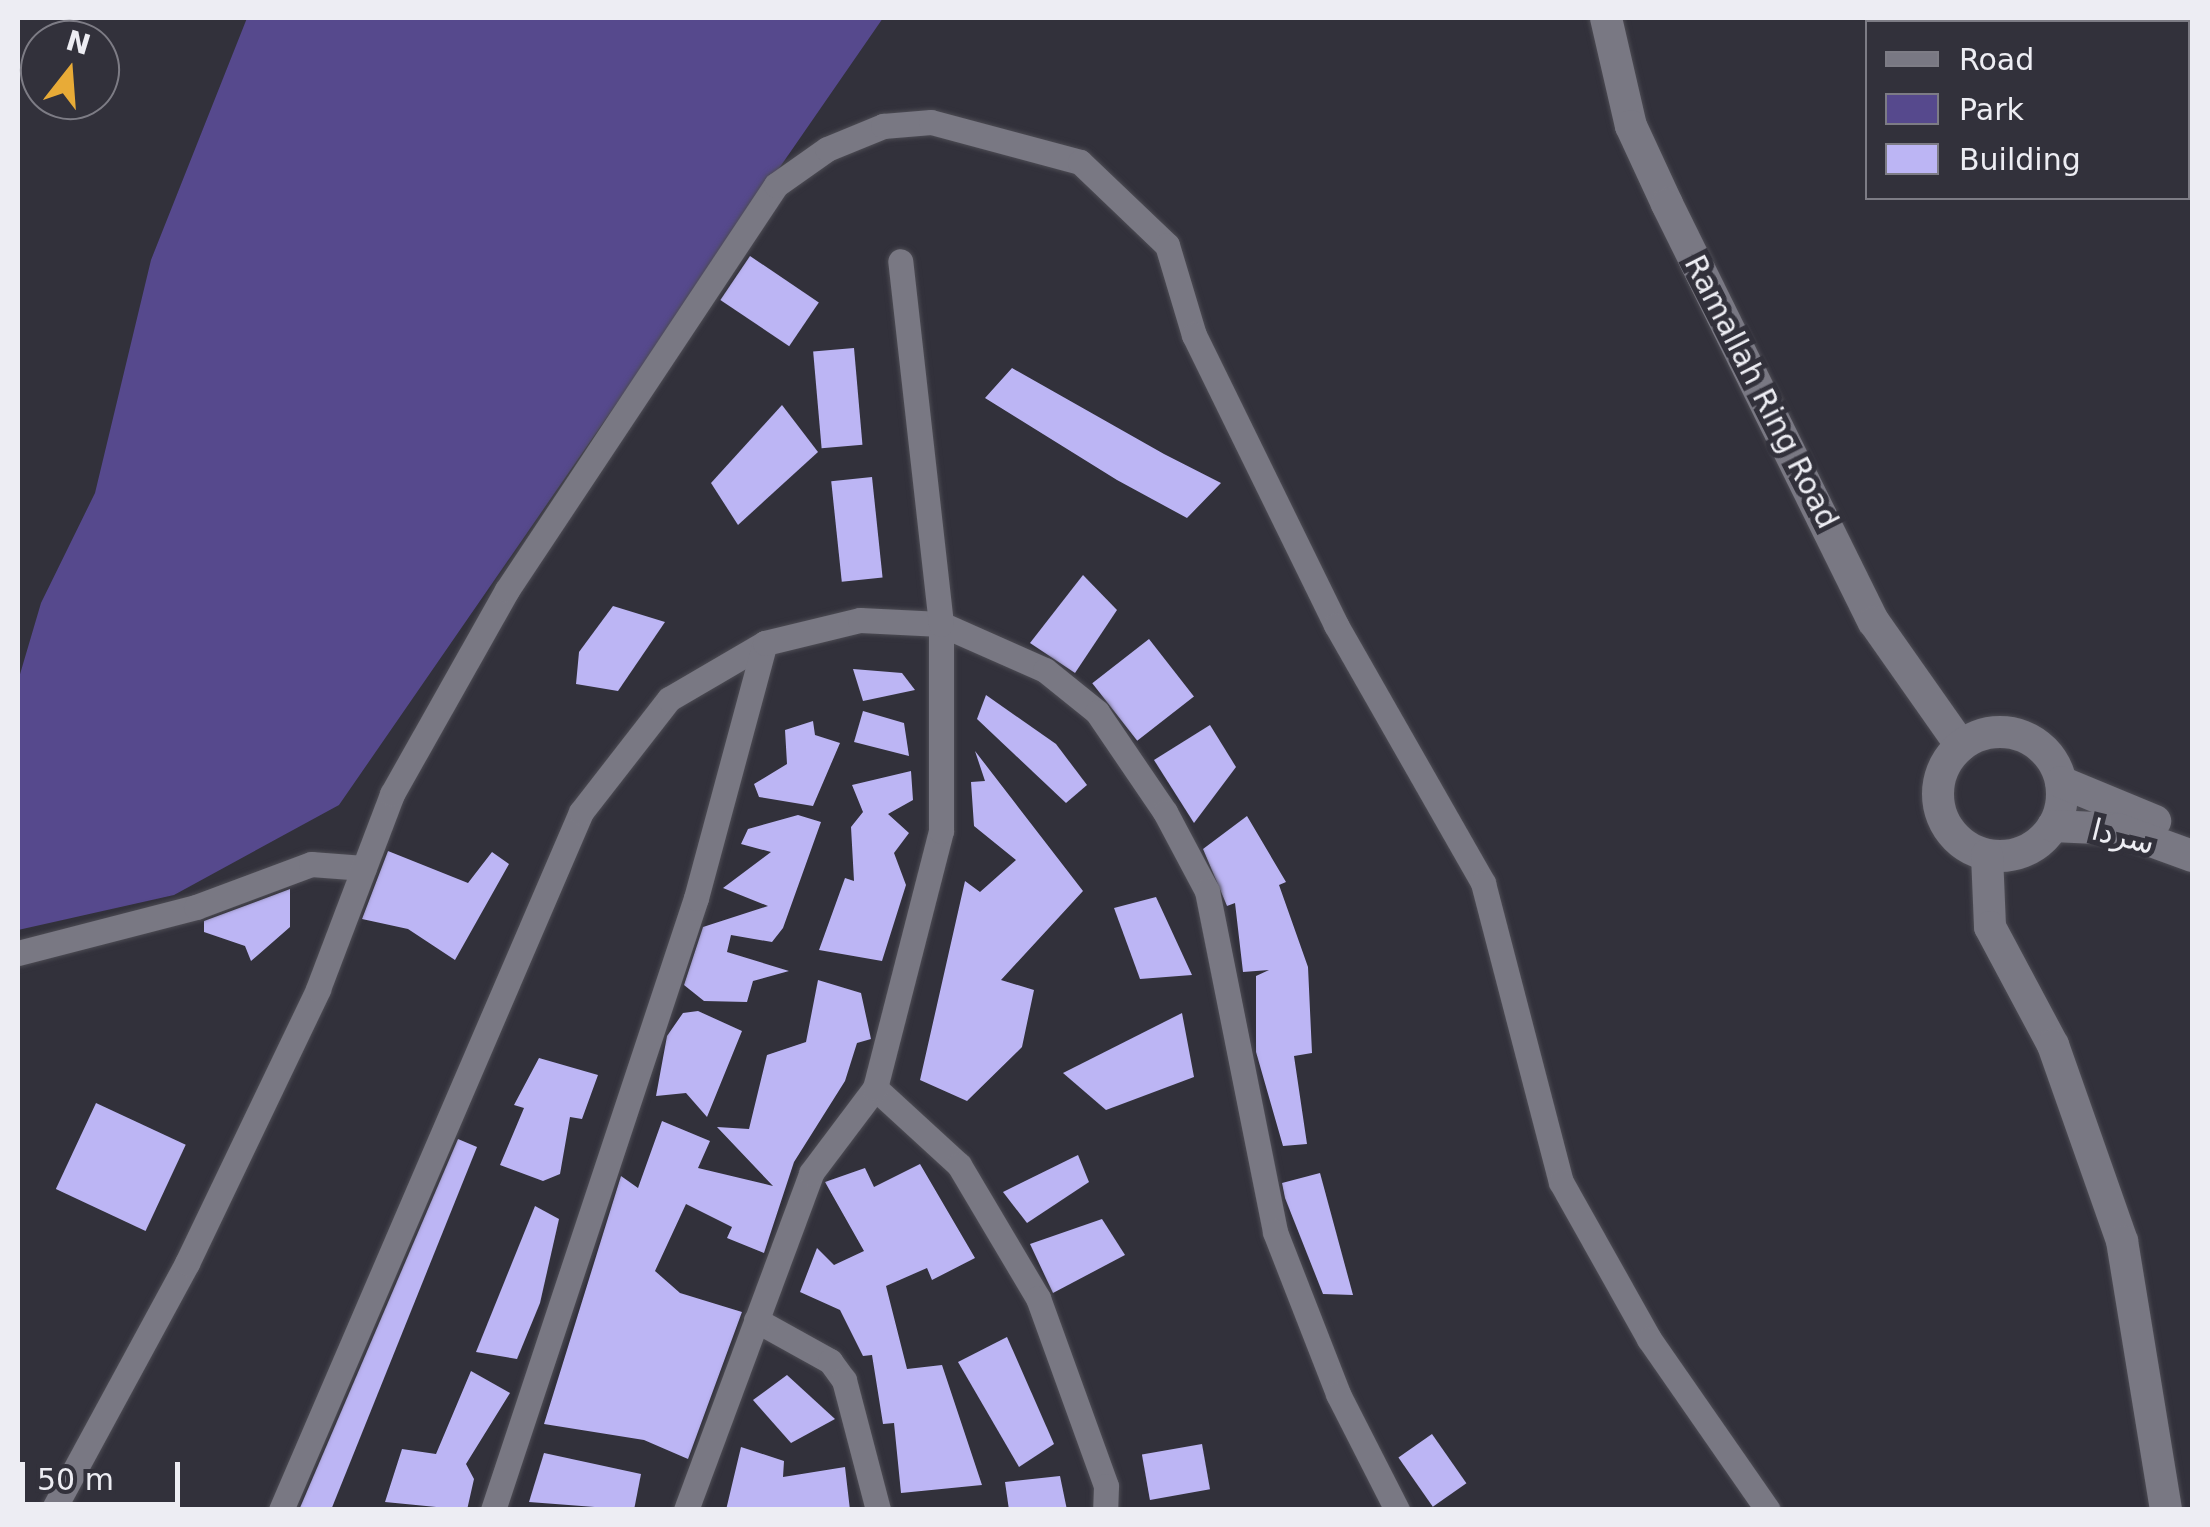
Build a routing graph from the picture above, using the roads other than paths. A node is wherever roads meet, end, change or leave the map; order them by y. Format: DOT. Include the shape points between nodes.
graph roads {
  1 [pos="1606,18"];
  2 [pos="900,261"];
  3 [pos="941,624"];
  4 [pos="765,643"];
  5 [pos="1960,746"];
  6 [pos="2061,782"];
  7 [pos="2053,826"];
  8 [pos="2192,833"];
  9 [pos="1996,855"];
  10 [pos="2192,856"];
  11 [pos="364,868"];
  12 [pos="18,952"];
  13 [pos="875,1088"];
  14 [pos="756,1320"];
  15 [pos="53,1510"];
  16 [pos="281,1510"];
  17 [pos="493,1510"];
  18 [pos="686,1510"];
  19 [pos="878,1510"];
  20 [pos="1105,1510"];
  21 [pos="1397,1510"];
  22 [pos="1768,1510"];
  23 [pos="2166,1510"];
  24 [pos="2188,1510"];
  1 -- 5 [label="street, Ramallah Ring Road" via="1631,126 1666,204 1874,622"];
  2 -- 3 [label="street"];
  3 -- 4 [label="street" via="860,620"];
  3 -- 13 [label="street" via="941,831"];
  3 -- 21 [label="street" via="1044,670 1096,712 1207,891 1274,1232 1338,1394"];
  4 -- 16 [label="street" via="670,699 580,812"];
  4 -- 17 [label="street" via="696,898"];
  5 -- 6 [label="street" via="2016,734 2045,751"];
  5 -- 9 [label="street" via="1941,774 1939,809 1956,839"];
  6 -- 7 [label="street"];
  6 -- 8 [label="street, سردا"];
  7 -- 9 [label="street"];
  7 -- 10 [label="street, سردا" via="2118,830"];
  9 -- 23 [label="street" via="1990,926 2053,1044 2122,1241"];
  9 -- 24 [label="street" via="2009,918 2072,1036 2143,1235"];
  11 -- 12 [label="street" via="311,864 196,907"];
  11 -- 15 [label="street" via="318,989 203,1228"];
  11 -- 22 [label="street" via="418,741 507,590 776,185 855,138 931,122 1080,162 1167,244 1194,335 1336,625 1484,883 1561,1182 1649,1338"];
  13 -- 14 [label="street" via="812,1173"];
  13 -- 20 [label="street" via="959,1165 1038,1298 1106,1486"];
  14 -- 18 [label="street"];
  14 -- 19 [label="street" via="844,1380"];
}
